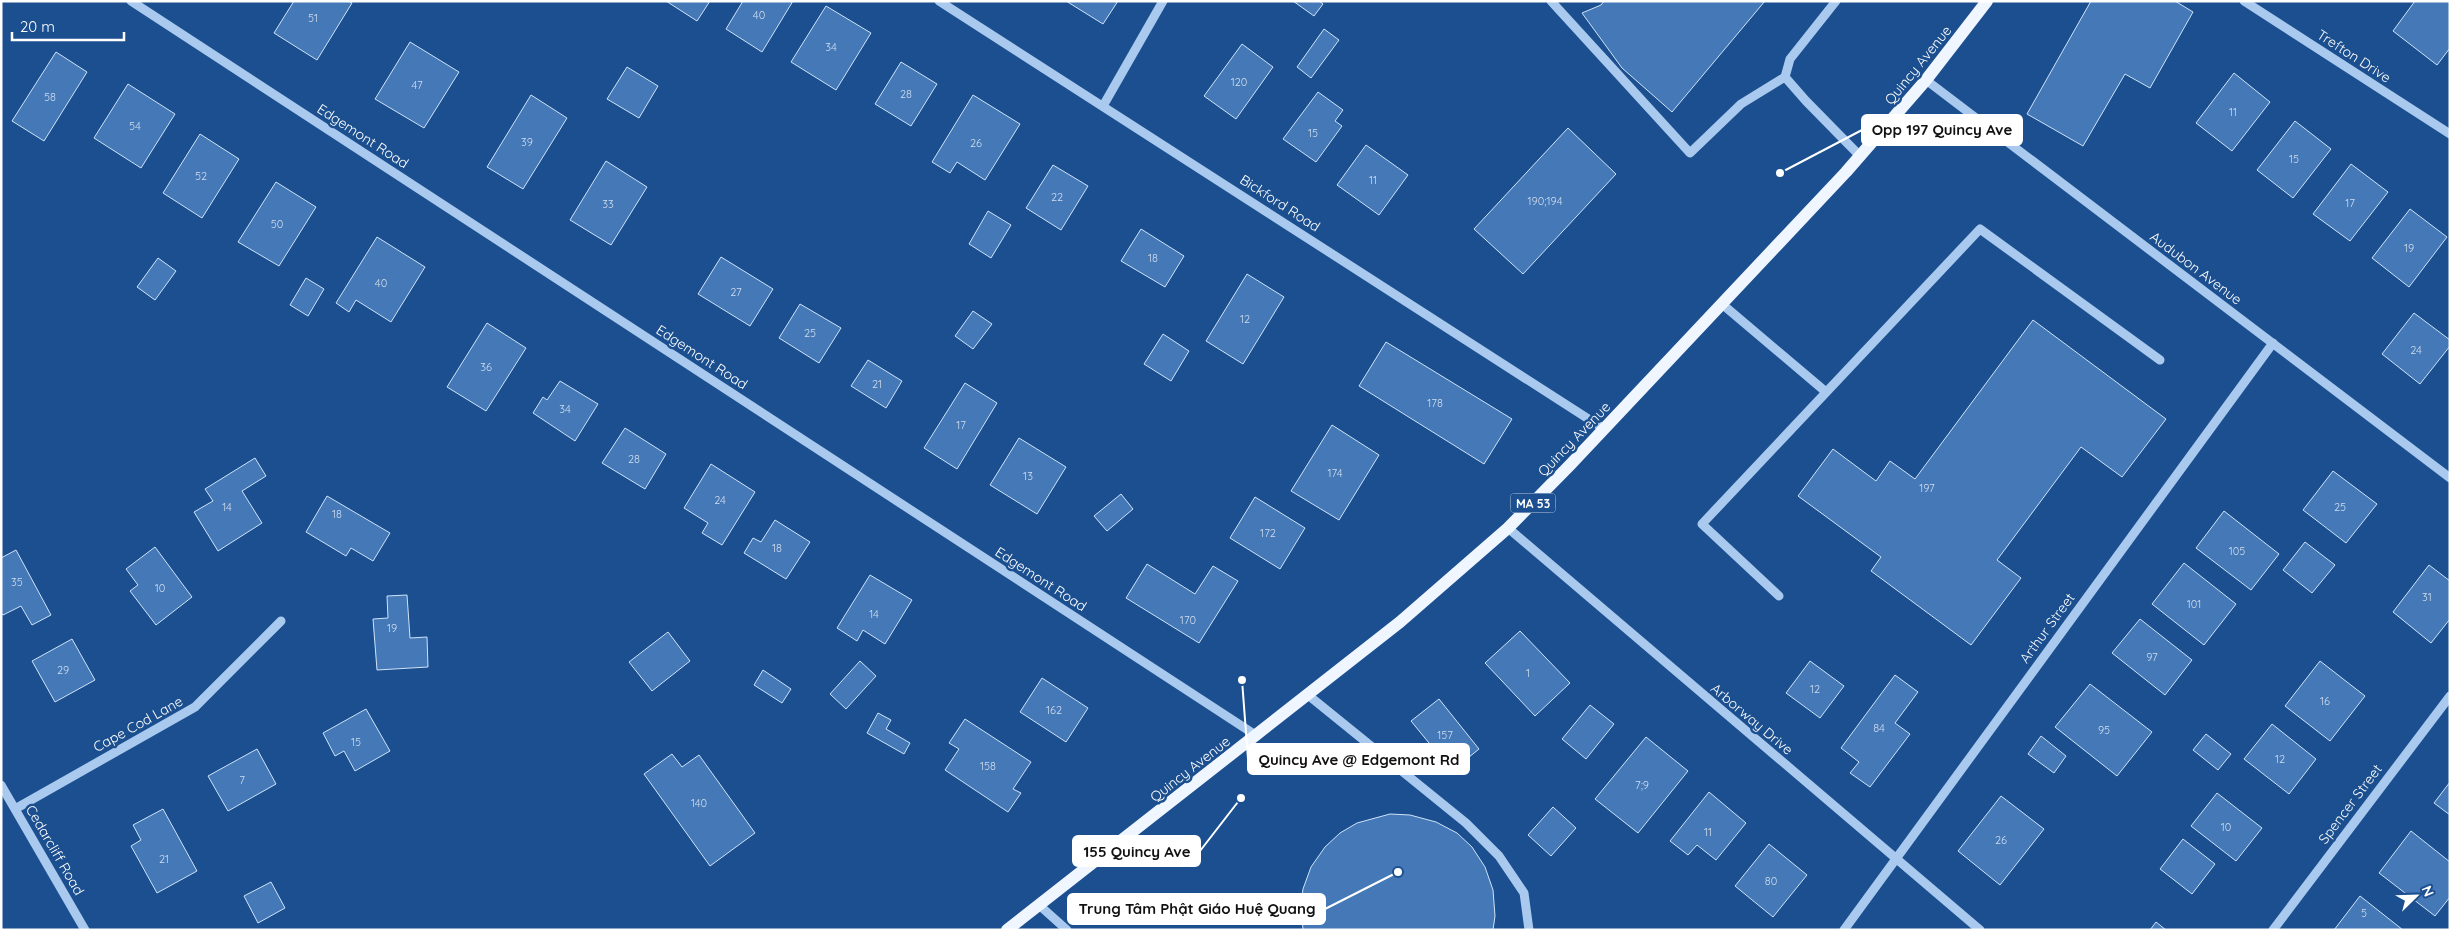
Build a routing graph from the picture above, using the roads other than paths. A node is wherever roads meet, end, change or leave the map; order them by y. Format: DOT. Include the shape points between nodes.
graph roads {
  1 [pos="132,1"];
  2 [pos="940,1"];
  3 [pos="1163,1"];
  4 [pos="1551,1"];
  5 [pos="1836,1"];
  6 [pos="1987,1"];
  7 [pos="2244,1"];
  8 [pos="1785,77"];
  9 [pos="1926,80"];
  10 [pos="1104,106"];
  11 [pos="2450,134"];
  12 [pos="1860,156"];
  13 [pos="1722,304"];
  14 [pos="2273,343"];
  15 [pos="2160,360"];
  16 [pos="1826,392"];
  17 [pos="1604,428"];
  18 [pos="2450,478"];
  19 [pos="1508,528"];
  20 [pos="1778,596"];
  21 [pos="281,621"];
  22 [pos="1308,695"];
  23 [pos="2450,696"];
  24 [pos="1257,736"];
  25 [pos="1,784"];
  26 [pos="15,809"];
  27 [pos="1897,860"];
  28 [pos="1039,905"];
  29 [pos="85,930"];
  30 [pos="1007,930"];
  31 [pos="1067,930"];
  32 [pos="1529,930"];
  33 [pos="1844,930"];
  34 [pos="1980,930"];
  35 [pos="2273,930"];
  1 -- 24 [label="street, Edgemont Road"];
  2 -- 10 [label="street, Bickford Road"];
  3 -- 10 [label="street"];
  4 -- 8 [label="street" via="1690,154 1742,104"];
  5 -- 8 [label="street" via="1790,59"];
  6 -- 9 [label="main road, Quincy Avenue / MA 53"];
  7 -- 11 [label="street, Trefton Drive"];
  8 -- 12 [label="street"];
  9 -- 12 [label="main road, Quincy Avenue / MA 53"];
  9 -- 14 [label="street, Audubon Avenue"];
  10 -- 17 [label="street, Bickford Road"];
  12 -- 13 [label="main road, Quincy Avenue / MA 53"];
  13 -- 16 [label="street"];
  13 -- 17 [label="main road, Quincy Avenue / MA 53"];
  14 -- 18 [label="street, Audubon Avenue"];
  14 -- 27 [label="street, Arthur Street" via="1940,796"];
  15 -- 16 [label="street" via="1980,230"];
  16 -- 20 [label="street" via="1702,524"];
  17 -- 19 [label="main road, Quincy Avenue / MA 53"];
  19 -- 22 [label="main road, Quincy Avenue / MA 53" via="1424,602"];
  19 -- 27 [label="street, Arborway Drive"];
  21 -- 26 [label="street, Cape Cod Lane" via="195,707"];
  22 -- 24 [label="main road, Quincy Avenue / MA 53"];
  22 -- 32 [label="street" via="1466,823 1499,856 1524,893"];
  23 -- 35 [label="street, Spencer Street"];
  24 -- 28 [label="main road, Quincy Avenue / MA 53"];
  25 -- 26 [label="street, Cedarcliff Road"];
  26 -- 29 [label="street, Cedarcliff Road"];
  27 -- 33 [label="street, Arthur Street"];
  27 -- 34 [label="street, Arborway Drive"];
  28 -- 30 [label="main road, Quincy Avenue / MA 53"];
  28 -- 31 [label="street"];
}
